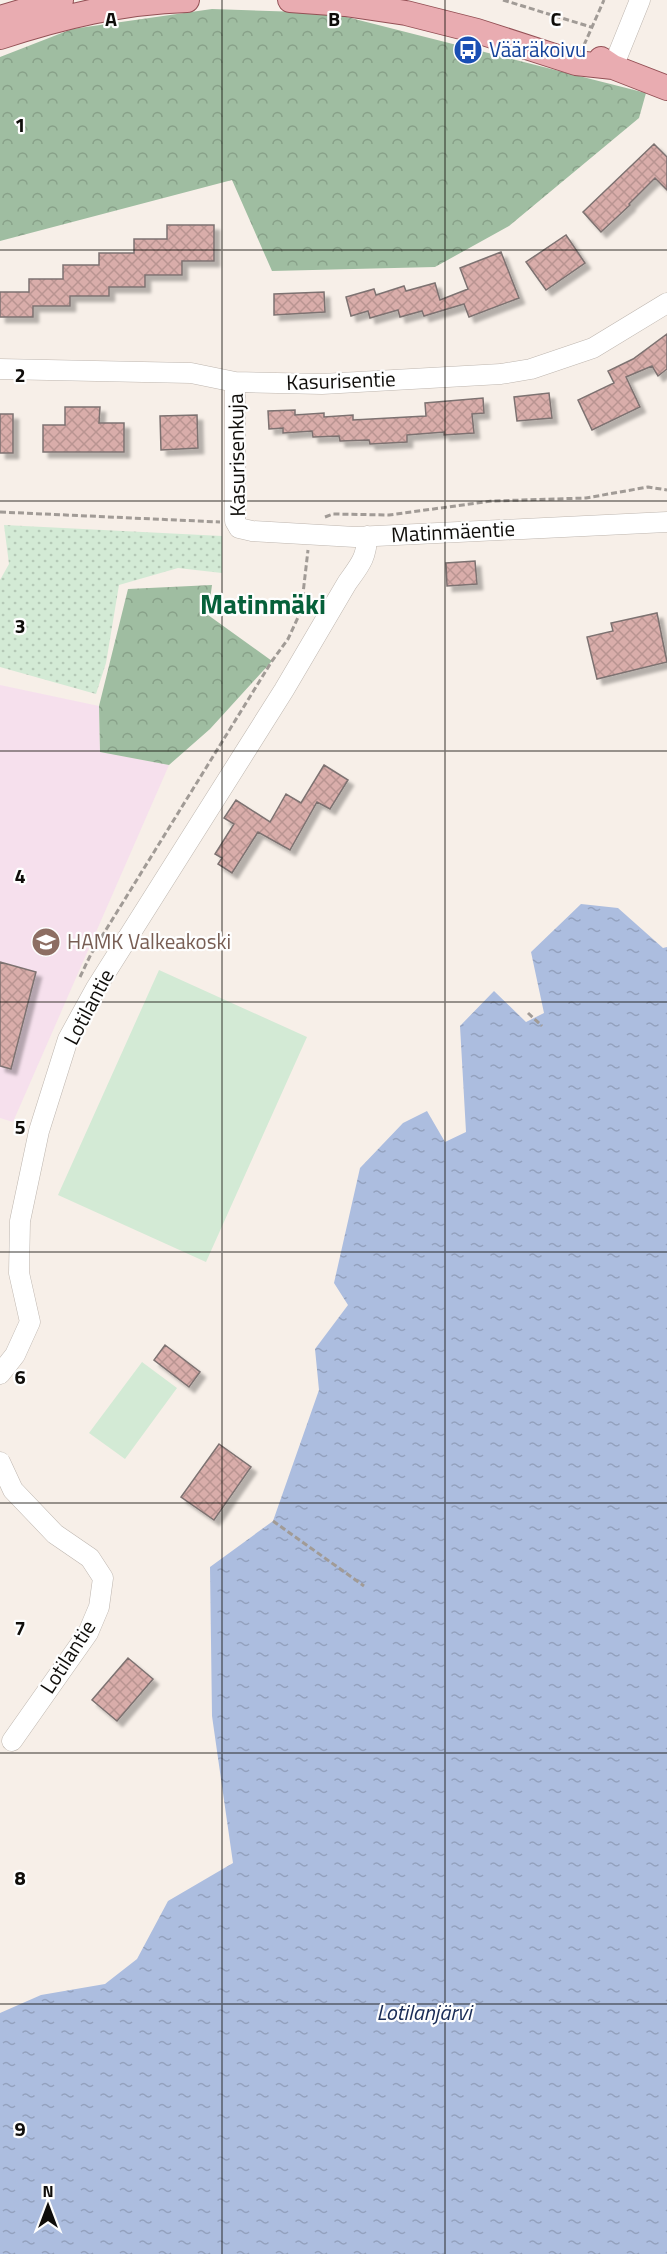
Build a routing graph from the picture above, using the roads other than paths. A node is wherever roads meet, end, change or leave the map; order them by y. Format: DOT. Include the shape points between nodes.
graph roads {
  1 [pos="61,0"];
  2 [pos="172,0"];
  3 [pos="187,0"];
  4 [pos="290,0"];
  5 [pos="419,0"];
  6 [pos="640,0"];
  7 [pos="0,18"];
  8 [pos="0,37"];
  9 [pos="613,67"];
  10 [pos="667,88"];
  11 [pos="667,303"];
  12 [pos="0,369"];
  13 [pos="235,382"];
  14 [pos="667,522"];
  15 [pos="237,525"];
  16 [pos="361,537"];
  17 [pos="0,1374"];
  18 [pos="0,1462"];
  19 [pos="12,1741"];
  1 -- 7 [label="main road"];
  2 -- 3 [label="main road"];
  2 -- 8 [label="main road" via="48,21"];
  4 -- 9 [label="main road" via="406,13 576,63"];
  5 -- 9 [label="main road" via="587,38"];
  6 -- 9 [label="street"];
  9 -- 10 [label="main road"];
  11 -- 13 [label="street, Kasurisentie" via="593,348 531,369 322,384"];
  12 -- 13 [label="street, Kasurisentie" via="191,373"];
  13 -- 15 [label="street, Kasurisenkuja"];
  14 -- 16 [label="street, Matinmäentie"];
  15 -- 16 [label="street, Matinmäentie" via="252,531"];
  16 -- 17 [label="street, Lotilantie" via="367,552 68,1039 39,1131 20,1221 19,1273 30,1322 15,1355"];
  18 -- 19 [label="street, Lotilantie" via="13,1490 55,1534 90,1558 103,1578 99,1607 88,1633"];
}
